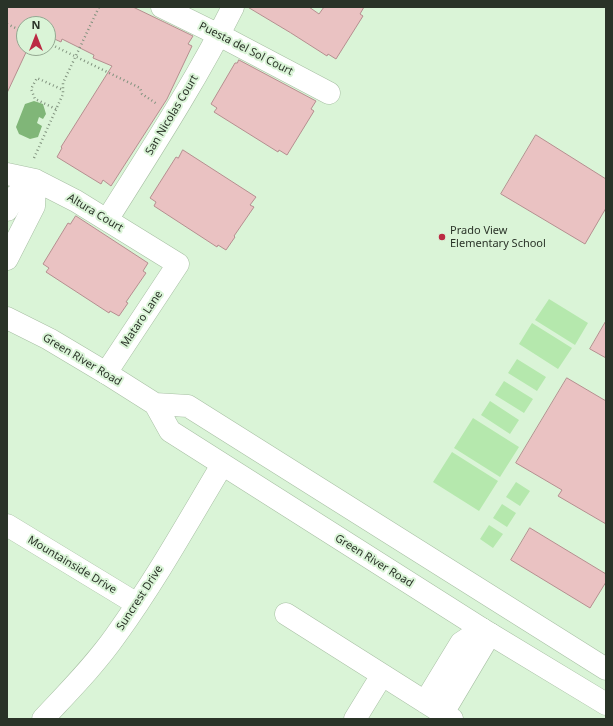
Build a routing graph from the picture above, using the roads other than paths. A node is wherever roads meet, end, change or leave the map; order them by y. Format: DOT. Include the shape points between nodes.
graph roads {
  1 [pos="162,7"];
  2 [pos="233,7"];
  3 [pos="219,35"];
  4 [pos="329,93"];
  5 [pos="7,174"];
  6 [pos="35,180"];
  7 [pos="7,210"];
  8 [pos="107,220"];
  9 [pos="7,259"];
  10 [pos="178,264"];
  11 [pos="7,318"];
  12 [pos="106,373"];
  13 [pos="155,404"];
  14 [pos="280,463"];
  15 [pos="222,465"];
  16 [pos="7,525"];
  17 [pos="138,604"];
  18 [pos="286,614"];
  19 [pos="521,615"];
  20 [pos="486,631"];
  21 [pos="606,669"];
  22 [pos="382,675"];
  23 [pos="606,704"];
  24 [pos="440,711"];
  25 [pos="43,719"];
  26 [pos="355,719"];
  1 -- 3 [label="street, Puesta del Sol Court"];
  2 -- 3 [label="street, San Nicolas Court"];
  3 -- 4 [label="street, Puesta del Sol Court"];
  3 -- 8 [label="street, San Nicolas Court" via="168,124"];
  5 -- 6 [label="street, Altura Court"];
  6 -- 7 [label="street" via="14,196"];
  6 -- 8 [label="street, Altura Court"];
  6 -- 9 [label="street" via="34,206"];
  8 -- 10 [label="street, Altura Court"];
  10 -- 12 [label="street, Mataro Lane"];
  11 -- 12 [label="street, Green River Road"];
  12 -- 13 [label="street, Green River Road"];
  13 -- 14 [label="street, Green River Road" via="188,406"];
  13 -- 15 [label="street, Green River Road" via="170,431"];
  14 -- 15 [label="street"];
  14 -- 19 [label="street, Green River Road"];
  15 -- 17 [label="street, Suncrest Drive"];
  15 -- 20 [label="street, Green River Road"];
  16 -- 17 [label="street, Mountainside Drive"];
  17 -- 25 [label="street, Suncrest Drive" via="116,636"];
  18 -- 22 [label="street"];
  19 -- 20 [label="street"];
  19 -- 21 [label="street, Green River Road"];
  20 -- 23 [label="street, Green River Road"];
  20 -- 24 [label="street" via="461,643"];
  22 -- 24 [label="street"];
  22 -- 26 [label="street"];
}
